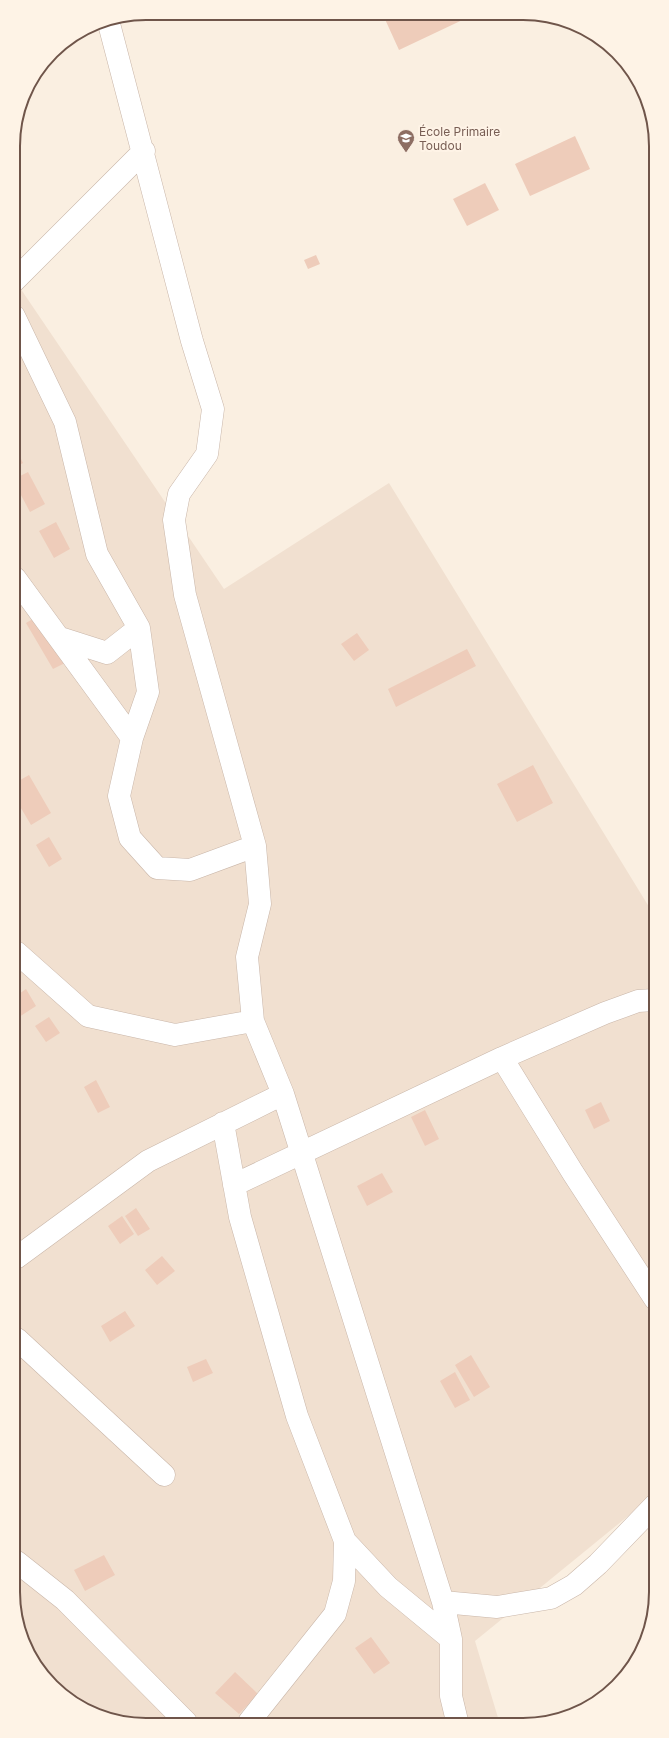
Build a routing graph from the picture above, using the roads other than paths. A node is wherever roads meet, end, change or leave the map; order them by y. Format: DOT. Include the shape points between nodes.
graph roads {
  1 [pos="109,25"];
  2 [pos="144,151"];
  3 [pos="20,275"];
  4 [pos="20,328"];
  5 [pos="20,586"];
  6 [pos="140,628"];
  7 [pos="60,638"];
  8 [pos="132,738"];
  9 [pos="255,846"];
  10 [pos="20,956"];
  11 [pos="649,1000"];
  12 [pos="253,1021"];
  13 [pos="502,1058"];
  14 [pos="282,1094"];
  15 [pos="223,1124"];
  16 [pos="302,1152"];
  17 [pos="234,1185"];
  18 [pos="20,1255"];
  19 [pos="649,1290"];
  20 [pos="20,1343"];
  21 [pos="164,1476"];
  22 [pos="649,1512"];
  23 [pos="345,1541"];
  24 [pos="20,1564"];
  25 [pos="442,1602"];
  26 [pos="451,1639"];
  27 [pos="182,1718"];
  28 [pos="252,1718"];
  29 [pos="456,1718"];
  1 -- 2 [label="street"];
  2 -- 3 [label="street"];
  2 -- 9 [label="street" via="192,341 213,409 206,454 179,494 174,520 185,595"];
  4 -- 6 [label="street" via="65,422 97,554"];
  5 -- 7 [label="street"];
  6 -- 7 [label="street" via="107,653"];
  6 -- 8 [label="street" via="148,692"];
  7 -- 8 [label="street"];
  8 -- 9 [label="street" via="119,796 130,838 157,868 190,870"];
  9 -- 12 [label="street" via="260,904 247,957"];
  10 -- 12 [label="street" via="88,1016 175,1035"];
  11 -- 13 [label="street" via="638,1001 605,1013"];
  12 -- 14 [label="street"];
  13 -- 16 [label="street"];
  13 -- 19 [label="street"];
  14 -- 15 [label="street"];
  14 -- 16 [label="street"];
  15 -- 17 [label="street"];
  15 -- 18 [label="street" via="148,1161"];
  16 -- 17 [label="street"];
  16 -- 25 [label="street"];
  17 -- 23 [label="street" via="240,1217 297,1416"];
  20 -- 21 [label="street"];
  22 -- 25 [label="street" via="574,1585 550,1598 497,1607"];
  23 -- 26 [label="street" via="388,1587"];
  23 -- 28 [label="street" via="344,1581 335,1614"];
  24 -- 27 [label="street" via="65,1600"];
  25 -- 26 [label="street"];
  26 -- 29 [label="street" via="451,1696"];
}
